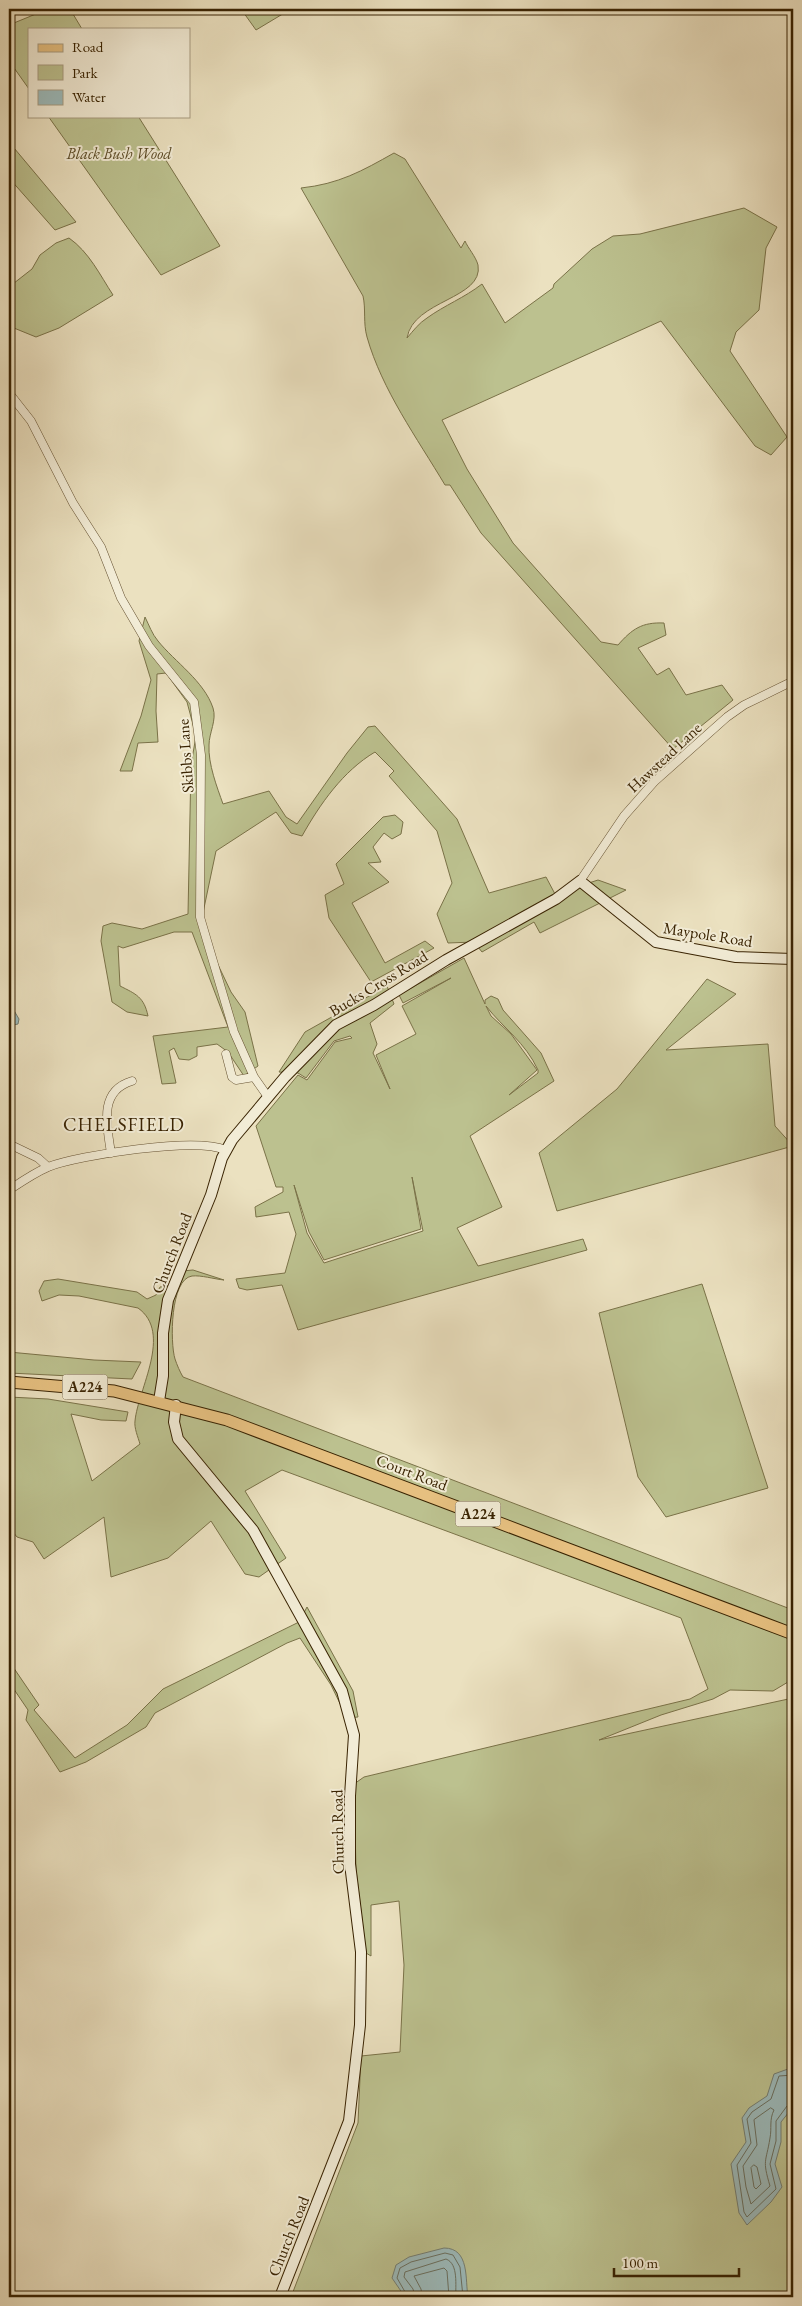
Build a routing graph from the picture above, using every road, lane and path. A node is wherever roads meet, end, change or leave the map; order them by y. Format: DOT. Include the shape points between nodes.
graph roads {
  1 [pos="9,393"];
  2 [pos="793,680"];
  3 [pos="580,881"];
  4 [pos="793,959"];
  5 [pos="226,1054"];
  6 [pos="254,1077"];
  7 [pos="132,1081"];
  8 [pos="268,1097"];
  9 [pos="9,1144"];
  10 [pos="225,1150"];
  11 [pos="111,1153"];
  12 [pos="48,1167"];
  13 [pos="9,1190"];
  14 [pos="9,1382"];
  15 [pos="159,1401"];
  16 [pos="176,1405"];
  17 [pos="793,1634"];
  18 [pos="280,2297"];
  1 -- 6 [label="street, Skibbs Lane" via="31,420 73,503 101,547 121,598 149,646 194,702 201,754 200,917 234,1032"];
  2 -- 3 [label="street, Hawstead Lane" via="727,717 654,782 624,816"];
  3 -- 4 [label="street, Maypole Road" via="656,942 736,957"];
  3 -- 8 [label="street, Bucks Cross Road" via="556,899 336,1025"];
  5 -- 6 [label="street" via="232,1077 236,1080"];
  6 -- 8 [label="street, Skibbs Lane"];
  7 -- 11 [label="street" via="118,1088 108,1104 106,1117"];
  8 -- 10 [label="street, Bucks Cross Road"];
  9 -- 12 [label="street" via="38,1158"];
  10 -- 11 [label="street" via="181,1146"];
  10 -- 15 [label="street, Church Road" via="214,1188 168,1300"];
  11 -- 12 [label="street"];
  12 -- 13 [label="street"];
  14 -- 15 [label="main road, Court Road / A224" via="102,1389"];
  15 -- 16 [label="main road, Court Road / A224"];
  16 -- 17 [label="main road, Court Road / A224" via="302,1447"];
  16 -- 18 [label="street, Church Road" via="174,1422 178,1439 253,1530 342,1691 354,1735 350,1864 361,1952 360,2025 349,2121"];
}
